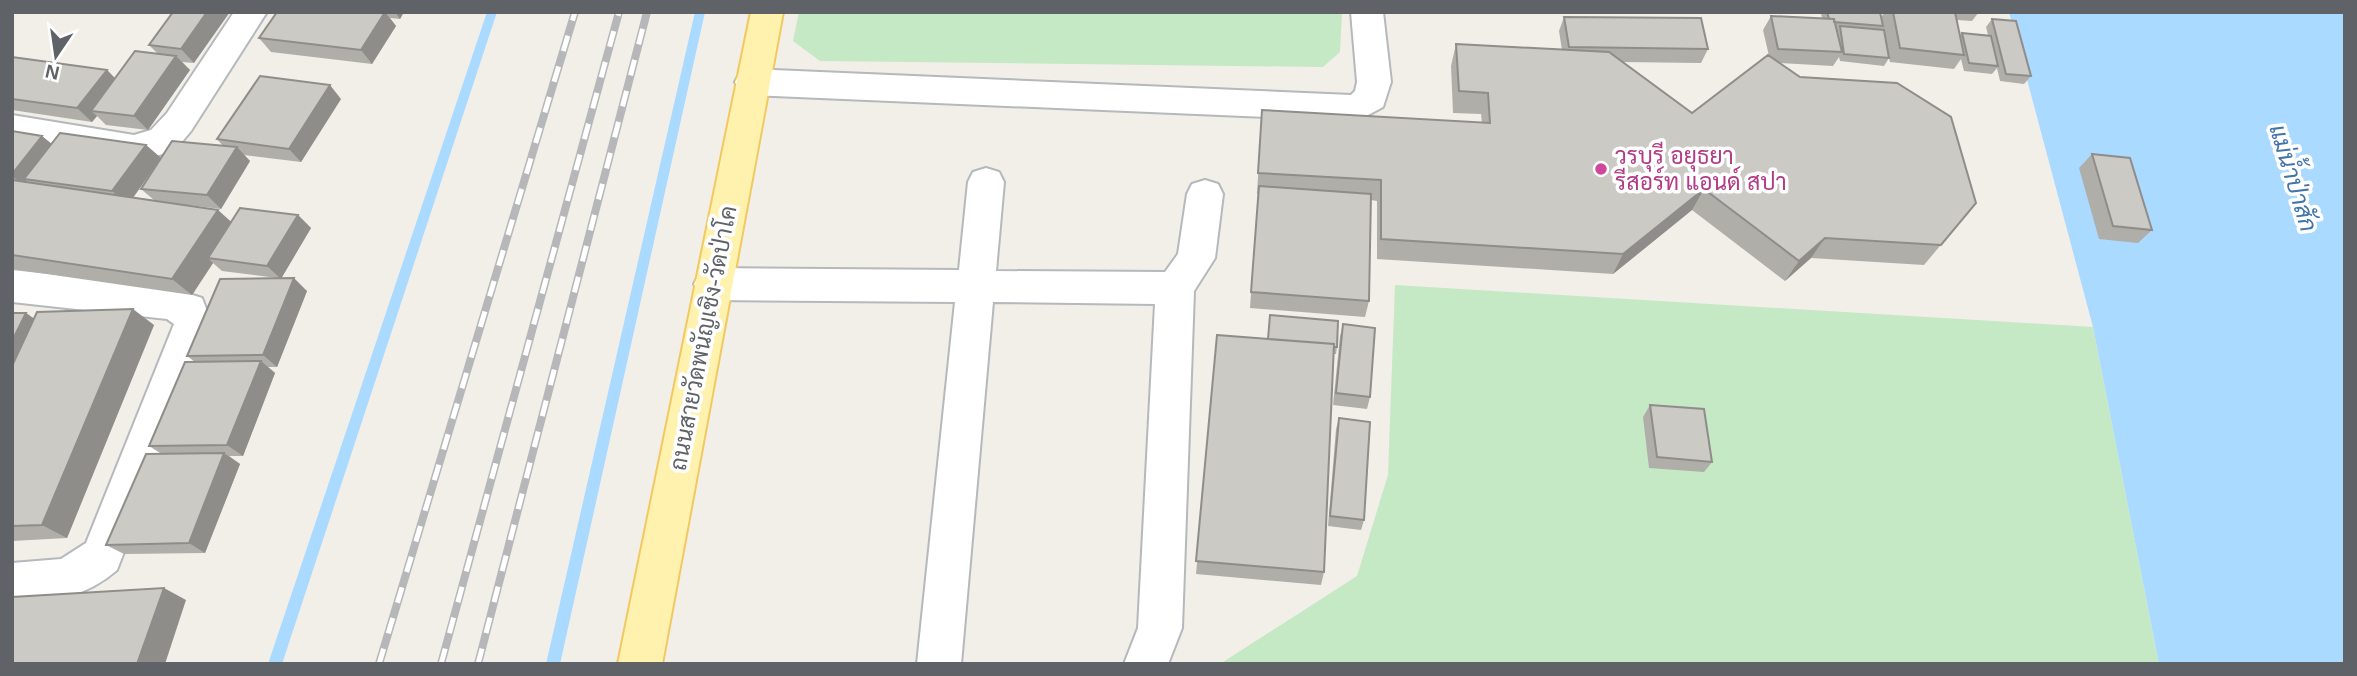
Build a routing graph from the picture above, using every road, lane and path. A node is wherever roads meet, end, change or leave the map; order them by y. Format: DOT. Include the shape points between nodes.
graph roads {
  1 [pos="251,12"];
  2 [pos="767,12"];
  3 [pos="1367,12"];
  4 [pos="752,82"];
  5 [pos="12,128"];
  6 [pos="986,182"];
  7 [pos="1205,194"];
  8 [pos="713,284"];
  9 [pos="12,286"];
  10 [pos="975,286"];
  11 [pos="1175,288"];
  12 [pos="12,583"];
  13 [pos="640,664"];
  14 [pos="939,664"];
  15 [pos="1146,664"];
  1 -- 5 [label="street" via="163,140 134,149"];
  2 -- 4 [label="main road, ถนนสายวัดพนัญเชิง-วัดป่าโค"];
  3 -- 4 [label="street" via="1374,82 1371,98 1357,108"];
  4 -- 8 [label="main road, ถนนสายวัดพนัญเชิง-วัดป่าโค"];
  6 -- 10 [label="street"];
  7 -- 11 [label="street" via="1196,258"];
  8 -- 10 [label="street"];
  8 -- 13 [label="main road, ถนนสายวัดพนัญเชิง-วัดป่าโค"];
  9 -- 12 [label="street" via="167,303 189,309 193,324 102,556 83,573 56,582"];
  10 -- 11 [label="street"];
  10 -- 14 [label="street"];
  11 -- 15 [label="street" via="1160,628"];
}
